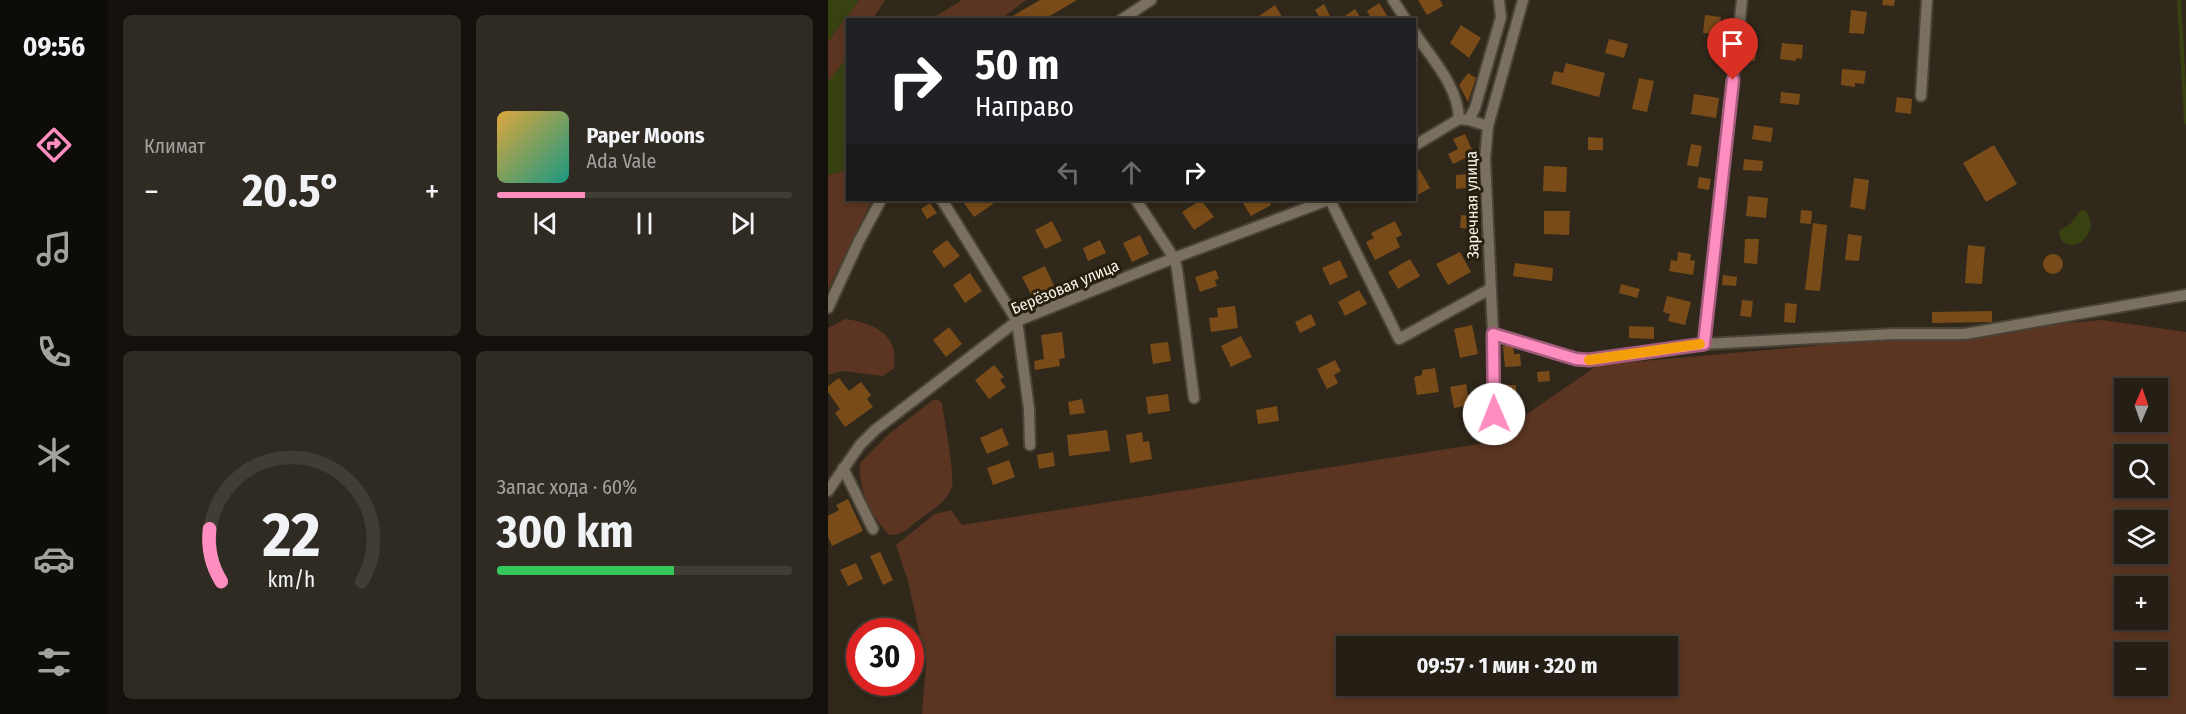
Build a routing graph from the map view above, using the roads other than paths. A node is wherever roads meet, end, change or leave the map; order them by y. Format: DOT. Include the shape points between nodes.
graph roads {
  1 [pos="1151,0"];
  2 [pos="1393,0"];
  3 [pos="1499,0"];
  4 [pos="1523,0"];
  5 [pos="1743,0"];
  6 [pos="1927,0"];
  7 [pos="1123,18"];
  8 [pos="1405,18"];
  9 [pos="1416,35"];
  10 [pos="1921,96"];
  11 [pos="1464,119"];
  12 [pos="1488,126"];
  13 [pos="1416,145"];
  14 [pos="881,201"];
  15 [pos="943,201"];
  16 [pos="1137,201"];
  17 [pos="1326,201"];
  18 [pos="1330,201"];
  19 [pos="1174,258"];
  20 [pos="1490,289"];
  21 [pos="2186,295"];
  22 [pos="828,308"];
  23 [pos="1017,321"];
  24 [pos="1493,334"];
  25 [pos="1704,344"];
  26 [pos="1194,398"];
  27 [pos="1494,414"];
  28 [pos="1030,445"];
  29 [pos="843,468"];
  30 [pos="828,491"];
  31 [pos="873,529"];
  1 -- 7 [label="street"];
  2 -- 8 [label="street"];
  3 -- 11 [label="street" via="1501,17 1475,108"];
  4 -- 12 [label="street, Заречная улица"];
  5 -- 25 [label="street"];
  6 -- 10 [label="street"];
  9 -- 11 [label="street" via="1452,90"];
  11 -- 12 [label="street"];
  11 -- 13 [label="street"];
  12 -- 20 [label="street, Заречная улица" via="1485,178"];
  14 -- 22 [label="street"];
  15 -- 23 [label="street"];
  16 -- 19 [label="street"];
  17 -- 19 [label="street, Берёзовая улица"];
  18 -- 20 [label="street" via="1399,339"];
  19 -- 23 [label="street, Берёзовая улица"];
  19 -- 26 [label="street"];
  20 -- 24 [label="street, Заречная улица"];
  21 -- 25 [label="street" via="1965,334 1894,333"];
  23 -- 28 [label="street"];
  23 -- 29 [label="street, Берёзовая улица" via="875,430"];
  24 -- 25 [label="street" via="1589,360"];
  24 -- 27 [label="street, Заречная улица"];
  29 -- 30 [label="street, Берёзовая улица"];
  29 -- 31 [label="street"];
}
